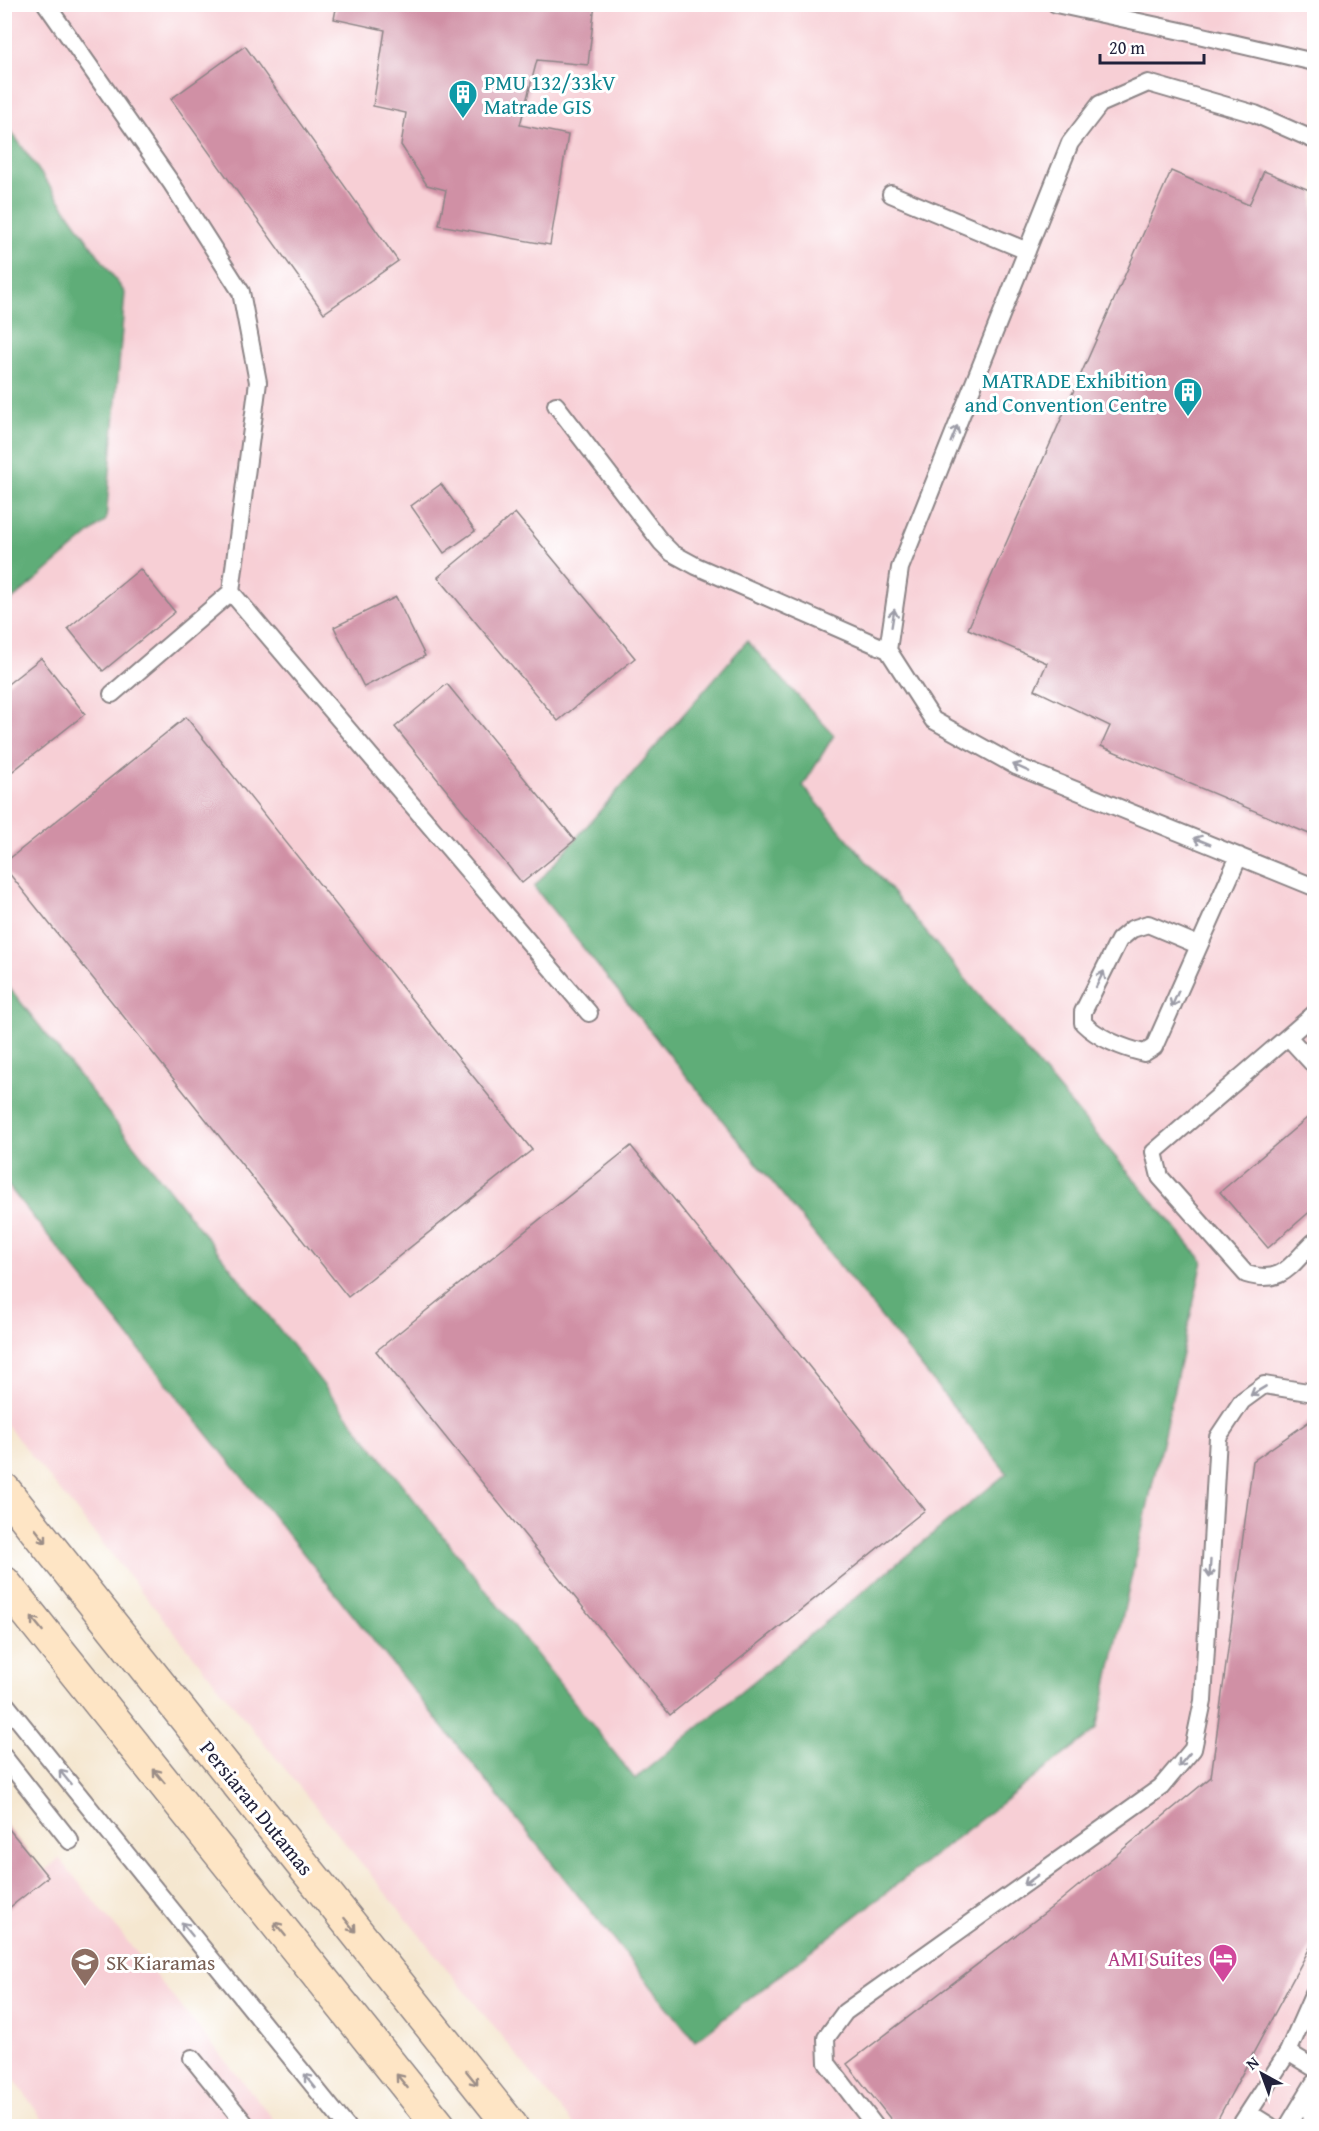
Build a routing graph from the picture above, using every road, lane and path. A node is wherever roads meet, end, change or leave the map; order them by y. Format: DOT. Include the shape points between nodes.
graph roads {
  1 [pos="46,4"];
  2 [pos="1056,4"];
  3 [pos="1314,62"];
  4 [pos="1314,140"];
  5 [pos="891,194"];
  6 [pos="1027,251"];
  7 [pos="556,405"];
  8 [pos="231,592"];
  9 [pos="888,650"];
  10 [pos="112,694"];
  11 [pos="1239,856"];
  12 [pos="1314,887"];
  13 [pos="1198,945"];
  14 [pos="589,1012"];
  15 [pos="1314,1014"];
  16 [pos="1289,1038"];
  17 [pos="1314,1065"];
  18 [pos="1314,1242"];
  19 [pos="1314,1393"];
  20 [pos="4,1490"];
  21 [pos="4,1583"];
  22 [pos="4,1702"];
  23 [pos="4,1757"];
  24 [pos="70,1841"];
  25 [pos="1314,1993"];
  26 [pos="1288,2052"];
  27 [pos="192,2058"];
  28 [pos="1314,2068"];
  29 [pos="1314,2083"];
  30 [pos="1314,2104"];
  31 [pos="1244,2120"];
  32 [pos="247,2127"];
  33 [pos="346,2127"];
  34 [pos="439,2127"];
  35 [pos="511,2127"];
  36 [pos="875,2127"];
  37 [pos="1270,2127"];
  38 [pos="1288,2127"];
  39 [pos="1310,2127"];
  1 -- 8 [label="lane" via="172,184 241,292 258,382"];
  2 -- 3 [label="lane"];
  4 -- 6 [label="lane" via="1255,114 1148,83 1100,104 1070,143"];
  5 -- 6 [label="lane"];
  9 -- 6 [label="lane, one-way" via="900,568"];
  7 -- 9 [label="lane" via="672,553"];
  8 -- 10 [label="lane"];
  8 -- 14 [label="lane"];
  11 -- 9 [label="lane, one-way" via="1016,766 933,720"];
  11 -- 12 [label="lane"];
  11 -- 13 [label="lane"];
  13 -- 13 [label="lane, one-way" via="1154,1047 1144,1053 1130,1049 1091,1031 1083,1023 1083,1012 1119,940 1132,929 1148,924"];
  15 -- 16 [label="lane"];
  16 -- 17 [label="lane"];
  16 -- 18 [label="lane" via="1154,1152 1160,1177 1246,1274 1262,1279 1277,1277"];
  19 -- 36 [label="lane, one-way" via="1264,1385 1242,1401 1218,1437 1203,1701 1193,1749 1161,1787 845,2012 826,2038 827,2063"];
  20 -- 35 [label="street, Persiaran Dutamas, one-way"];
  34 -- 21 [label="street, one-way"];
  33 -- 22 [label="lane, one-way"];
  23 -- 24 [label="lane"];
  25 -- 26 [label="lane"];
  26 -- 28 [label="lane"];
  26 -- 31 [label="lane"];
  27 -- 32 [label="lane"];
  29 -- 38 [label="lane"];
  30 -- 39 [label="lane"];
  31 -- 37 [label="lane"];
}
